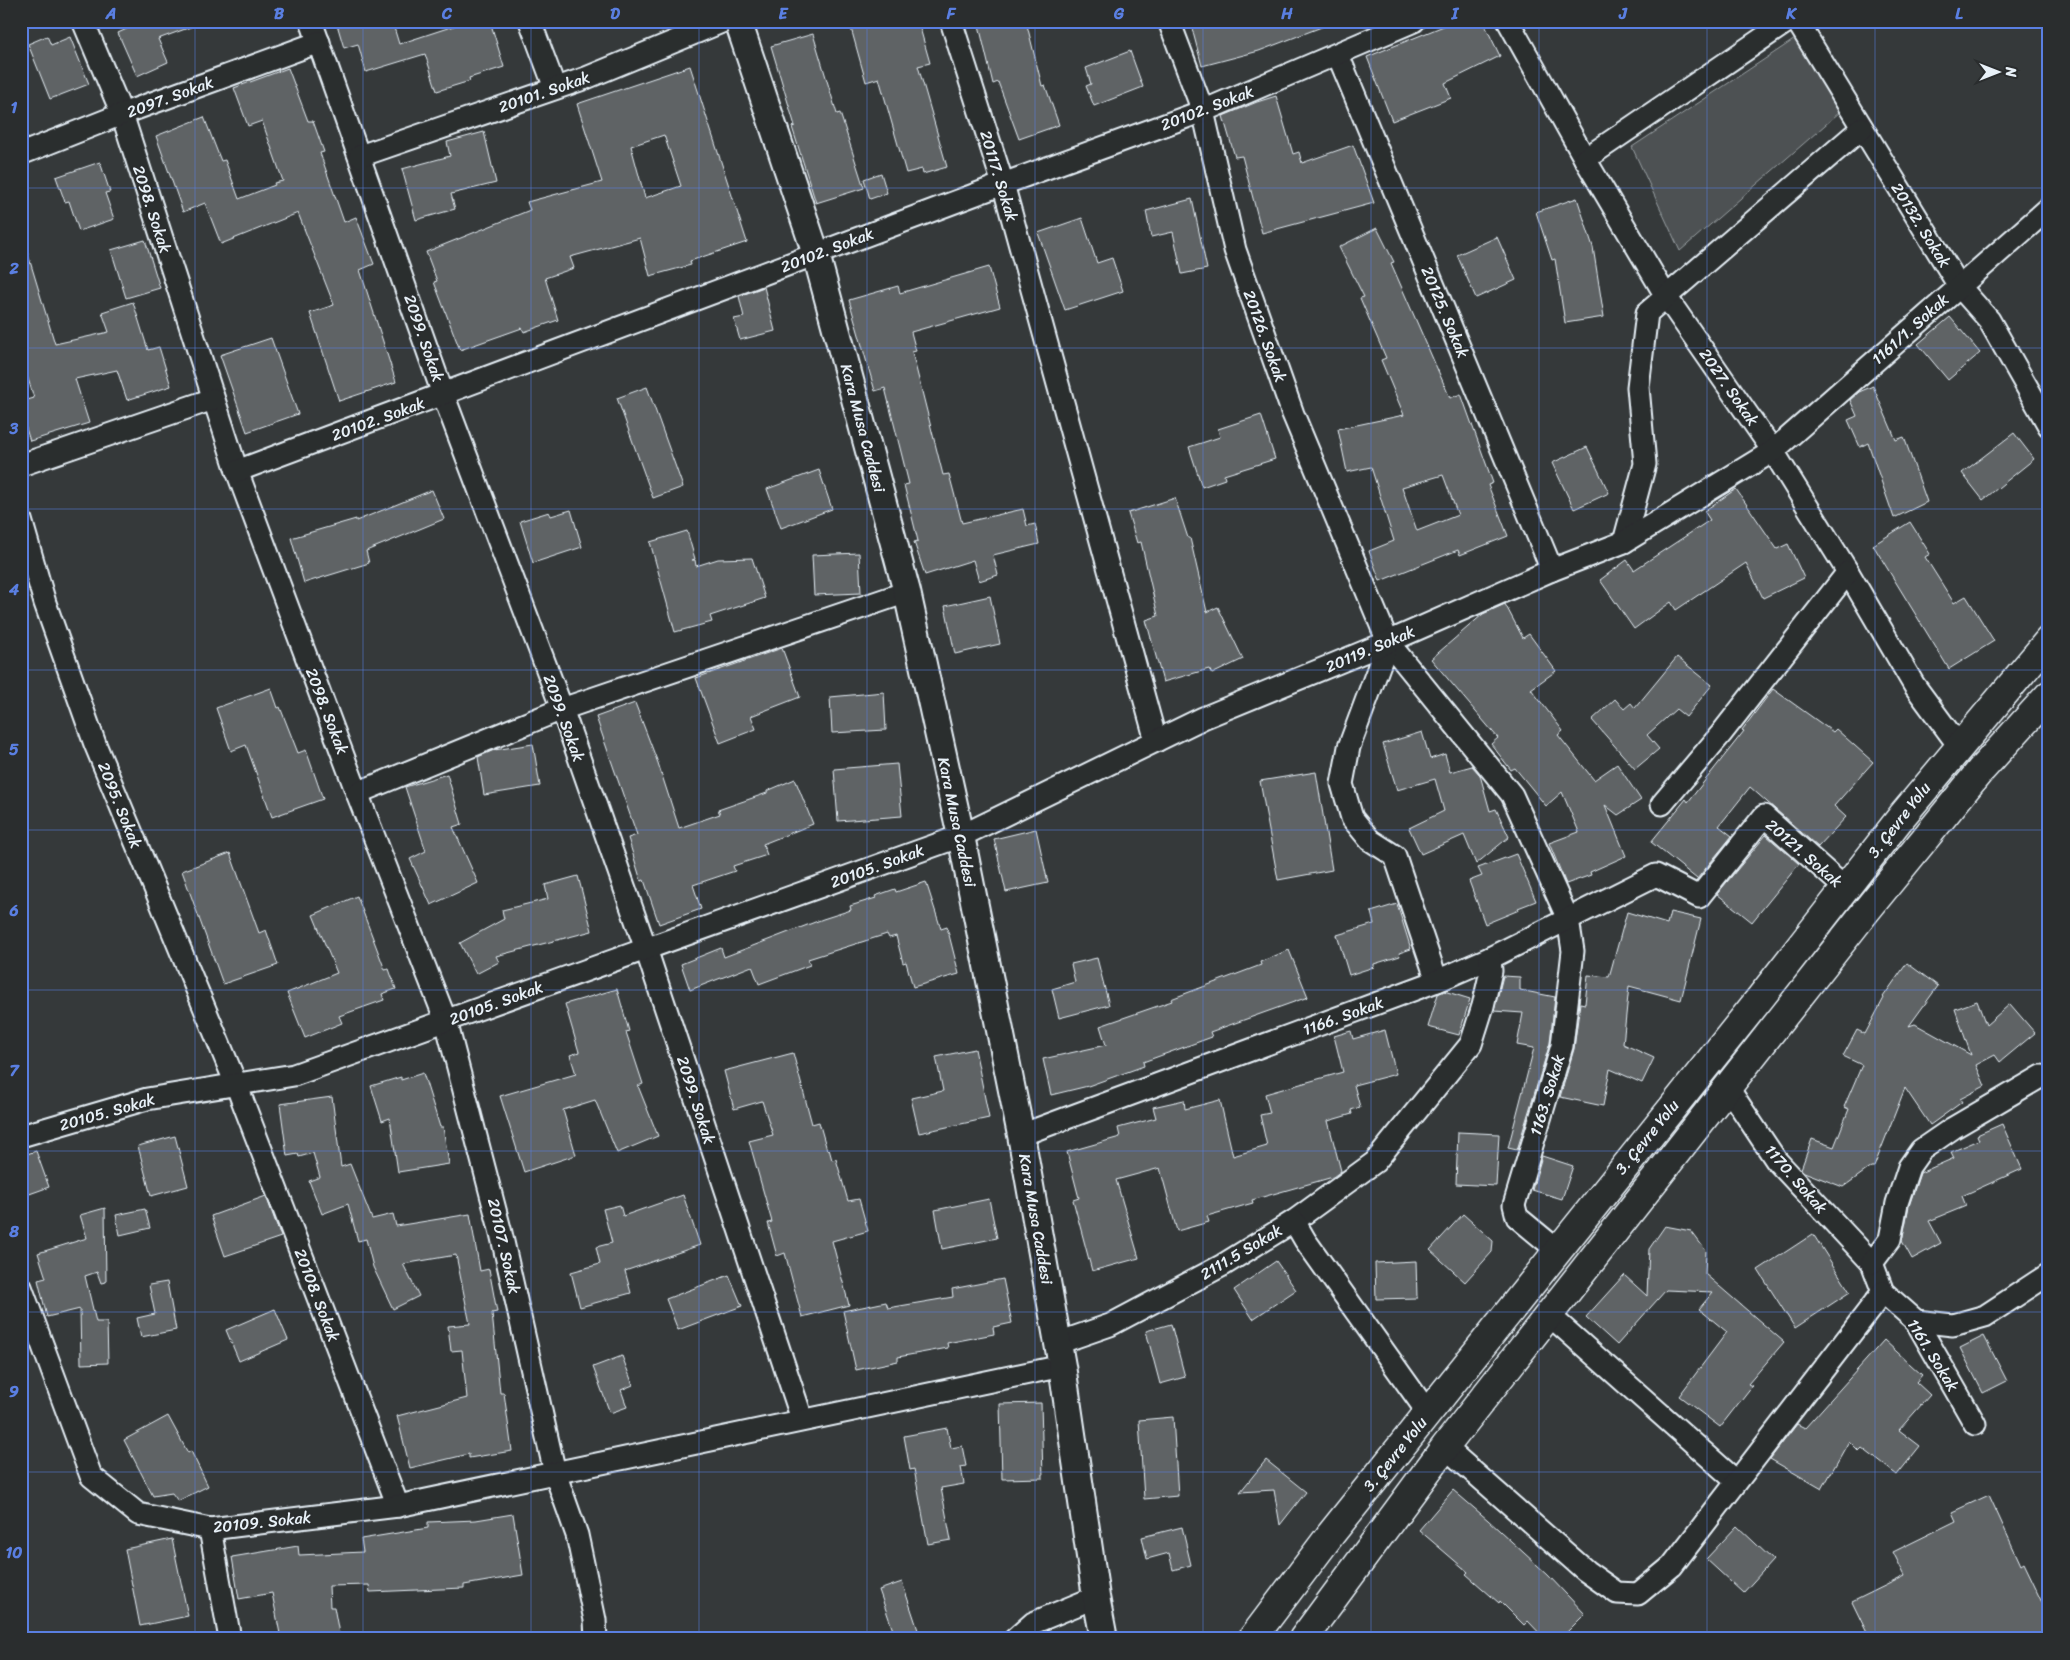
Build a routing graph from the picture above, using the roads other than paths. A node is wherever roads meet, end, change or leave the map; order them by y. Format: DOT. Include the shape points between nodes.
graph roads {
  1 [pos="83,21"];
  2 [pos="311,21"];
  3 [pos="530,21"];
  4 [pos="724,21"];
  5 [pos="738,21"];
  6 [pos="951,21"];
  7 [pos="1169,21"];
  8 [pos="1414,21"];
  9 [pos="1508,21"];
  10 [pos="1788,21"];
  11 [pos="1797,21"];
  12 [pos="319,42"];
  13 [pos="1338,54"];
  14 [pos="555,88"];
  15 [pos="1203,111"];
  16 [pos="122,114"];
  17 [pos="1862,128"];
  18 [pos="21,154"];
  19 [pos="360,156"];
  20 [pos="1585,159"];
  21 [pos="1003,184"];
  22 [pos="2049,208"];
  23 [pos="816,254"];
  24 [pos="1959,286"];
  25 [pos="1667,298"];
  26 [pos="443,394"];
  27 [pos="213,399"];
  28 [pos="2049,426"];
  29 [pos="1773,451"];
  30 [pos="21,465"];
  31 [pos="237,471"];
  32 [pos="21,520"];
  33 [pos="1624,542"];
  34 [pos="1552,570"];
  35 [pos="1848,572"];
  36 [pos="907,592"];
  37 [pos="2049,640"];
  38 [pos="1388,642"];
  39 [pos="2049,695"];
  40 [pos="562,710"];
  41 [pos="1156,741"];
  42 [pos="1959,746"];
  43 [pos="357,793"];
  44 [pos="1662,804"];
  45 [pos="961,836"];
  46 [pos="1656,875"];
  47 [pos="1846,889"];
  48 [pos="1568,919"];
  49 [pos="646,949"];
  50 [pos="1490,958"];
  51 [pos="1437,981"];
  52 [pos="446,1021"];
  53 [pos="2042,1076"];
  54 [pos="236,1084"];
  55 [pos="1728,1088"];
  56 [pos="1021,1135"];
  57 [pos="21,1136"];
  58 [pos="1294,1221"];
  59 [pos="1557,1250"];
  60 [pos="1872,1263"];
  61 [pos="2049,1274"];
  62 [pos="21,1287"];
  63 [pos="1883,1292"];
  64 [pos="1548,1314"];
  65 [pos="1916,1321"];
  66 [pos="1060,1354"];
  67 [pos="1428,1413"];
  68 [pos="802,1419"];
  69 [pos="1974,1424"];
  70 [pos="1445,1447"];
  71 [pos="555,1473"];
  72 [pos="1736,1481"];
  73 [pos="398,1506"];
  74 [pos="210,1529"];
  75 [pos="1096,1597"];
  76 [pos="230,1639"];
  77 [pos="596,1639"];
  78 [pos="1015,1639"];
  79 [pos="1104,1639"];
  80 [pos="1252,1639"];
  81 [pos="1303,1639"];
  1 -- 16 [label="street, 2098. Sokak"];
  2 -- 12 [label="street, 2099. Sokak"];
  3 -- 14 [label="street"];
  4 -- 14 [label="street, 20101. Sokak"];
  5 -- 23 [label="street, Kara Musa Caddesi"];
  6 -- 21 [label="street, 20117. Sokak"];
  7 -- 15 [label="street, 20126. Sokak"];
  8 -- 13 [label="street, 20102. Sokak"];
  9 -- 20 [label="street, 2027. Sokak"];
  10 -- 20 [label="street"];
  11 -- 17 [label="street, 20132. Sokak"];
  12 -- 16 [label="street, 2097. Sokak"];
  12 -- 19 [label="street, 2099. Sokak"];
  13 -- 15 [label="street, 20102. Sokak"];
  13 -- 34 [label="street, 20125. Sokak"];
  14 -- 19 [label="street, 20101. Sokak"];
  15 -- 21 [label="street, 20102. Sokak"];
  15 -- 38 [label="street, 20126. Sokak" via="1235,250 1293,414"];
  16 -- 18 [label="street, 2097. Sokak"];
  16 -- 27 [label="street, 2098. Sokak"];
  17 -- 24 [label="street, 20132. Sokak"];
  17 -- 25 [label="street"];
  19 -- 26 [label="street, 2099. Sokak"];
  20 -- 25 [label="street, 2027. Sokak"];
  21 -- 23 [label="street, 20102. Sokak"];
  21 -- 41 [label="street, 20117. Sokak"];
  22 -- 24 [label="street, 1161/1. Sokak"];
  23 -- 26 [label="street, 20102. Sokak"];
  23 -- 36 [label="street, Kara Musa Caddesi"];
  24 -- 28 [label="street, 20132. Sokak" via="1989,320"];
  24 -- 29 [label="street, 1161/1. Sokak"];
  25 -- 29 [label="street, 2027. Sokak"];
  25 -- 33 [label="street" via="1647,313 1638,387 1645,464"];
  26 -- 31 [label="street, 20102. Sokak"];
  26 -- 40 [label="street, 2099. Sokak"];
  27 -- 30 [label="street"];
  27 -- 31 [label="street, 2098. Sokak"];
  29 -- 33 [label="street, 20119. Sokak"];
  29 -- 35 [label="street, 2027. Sokak"];
  31 -- 43 [label="street, 2098. Sokak"];
  32 -- 54 [label="street, 2095. Sokak" via="45,604 95,744"];
  33 -- 34 [label="street, 20119. Sokak"];
  34 -- 38 [label="street, 20119. Sokak"];
  35 -- 42 [label="street, 2027. Sokak" via="1914,685"];
  35 -- 44 [label="street"];
  36 -- 40 [label="street"];
  36 -- 45 [label="street, Kara Musa Caddesi"];
  37 -- 42 [label="main road, 3. Çevre Yolu"];
  38 -- 41 [label="street, 20119. Sokak" via="1203,718"];
  38 -- 48 [label="street, 20126. Sokak" via="1512,795"];
  38 -- 51 [label="street" via="1349,747 1342,784 1352,818 1370,840 1395,856"];
  39 -- 55 [label="main road, 3. Çevre Yolu" via="1980,771 1890,881"];
  40 -- 43 [label="street"];
  40 -- 49 [label="street, 2099. Sokak"];
  41 -- 45 [label="street, 20119. Sokak"];
  42 -- 47 [label="main road, 3. Çevre Yolu"];
  43 -- 52 [label="street, 2098. Sokak"];
  45 -- 49 [label="street, 20105. Sokak"];
  45 -- 56 [label="street, Kara Musa Caddesi"];
  46 -- 47 [label="street, 20121. Sokak" via="1699,897 1764,816"];
  46 -- 48 [label="street, 1166. Sokak"];
  47 -- 59 [label="main road, 3. Çevre Yolu"];
  48 -- 50 [label="street, 1166. Sokak"];
  48 -- 59 [label="street, 1163. Sokak" via="1573,951 1562,1046 1514,1205 1517,1217"];
  49 -- 52 [label="street, 20105. Sokak"];
  49 -- 68 [label="street, 2099. Sokak"];
  50 -- 51 [label="street, 1166. Sokak"];
  50 -- 58 [label="street" via="1491,971 1471,1044 1375,1162"];
  51 -- 56 [label="street, 1166. Sokak"];
  52 -- 54 [label="street, 20105. Sokak" via="294,1075"];
  52 -- 71 [label="street, 20107. Sokak" via="501,1233"];
  53 -- 60 [label="street" via="1921,1150 1909,1167 1897,1202 1890,1239"];
  54 -- 57 [label="street, 20105. Sokak" via="147,1099"];
  54 -- 73 [label="street, 20108. Sokak"];
  55 -- 60 [label="street, 1170. Sokak" via="1776,1160"];
  55 -- 64 [label="main road, 3. Çevre Yolu"];
  56 -- 66 [label="street, Kara Musa Caddesi"];
  58 -- 66 [label="street, 2111.5 Sokak" via="1222,1266"];
  58 -- 67 [label="street, 2111.5 Sokak" via="1304,1240"];
  59 -- 67 [label="main road, 3. Çevre Yolu"];
  60 -- 63 [label="street"];
  61 -- 65 [label="street" via="1985,1316 1953,1325"];
  62 -- 74 [label="street, 20109. Sokak" via="92,1476 138,1514"];
  63 -- 65 [label="street, 1161. Sokak"];
  63 -- 72 [label="street"];
  64 -- 70 [label="main road, 3. Çevre Yolu"];
  64 -- 72 [label="street"];
  65 -- 69 [label="street, 1161. Sokak"];
  66 -- 68 [label="street, 2111.5 Sokak"];
  66 -- 75 [label="street, Kara Musa Caddesi"];
  67 -- 80 [label="main road, 3. Çevre Yolu"];
  68 -- 71 [label="street, 20109. Sokak"];
  70 -- 72 [label="street" via="1586,1571 1617,1593 1638,1594 1672,1566"];
  70 -- 81 [label="main road, 3. Çevre Yolu"];
  71 -- 73 [label="street, 20109. Sokak"];
  71 -- 77 [label="street, 20107. Sokak" via="577,1535"];
  73 -- 74 [label="street, 20109. Sokak"];
  74 -- 76 [label="street"];
  75 -- 78 [label="street" via="1033,1622"];
  75 -- 79 [label="street, Kara Musa Caddesi"];
}
